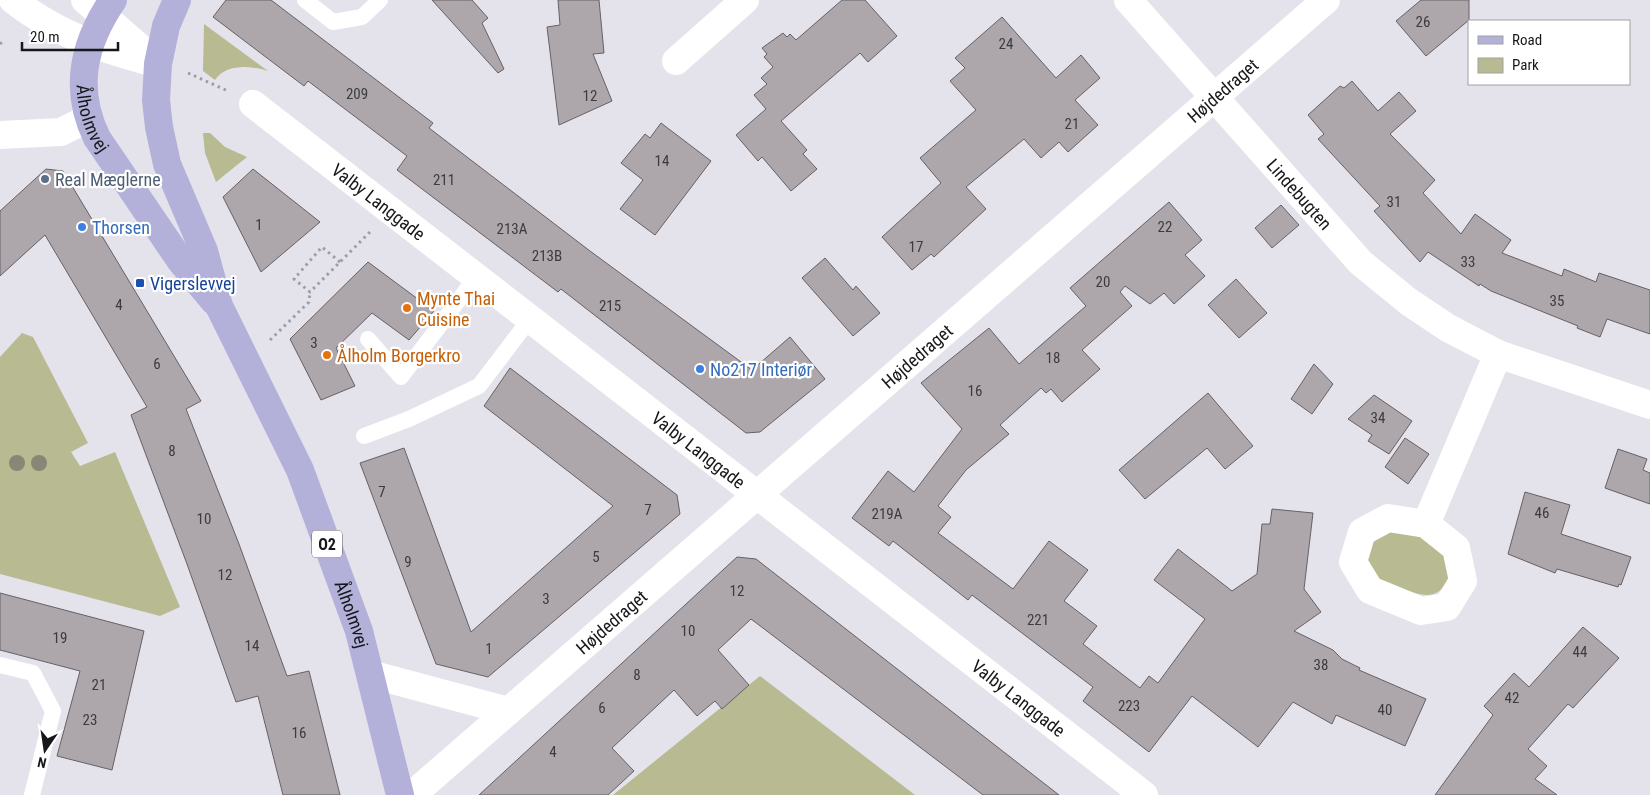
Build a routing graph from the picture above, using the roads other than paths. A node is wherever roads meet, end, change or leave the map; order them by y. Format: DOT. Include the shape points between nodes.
graph roads {
  1 [pos="13,0"];
  2 [pos="177,0"];
  3 [pos="305,0"];
  4 [pos="380,0"];
  5 [pos="745,0"];
  6 [pos="1128,0"];
  7 [pos="1326,0"];
  8 [pos="100,5"];
  9 [pos="89,44"];
  10 [pos="676,61"];
  11 [pos="158,64"];
  12 [pos="1214,99"];
  13 [pos="253,104"];
  14 [pos="87,119"];
  15 [pos="0,134"];
  16 [pos="476,277"];
  17 [pos="219,306"];
  18 [pos="530,319"];
  19 [pos="368,339"];
  20 [pos="1498,354"];
  21 [pos="1650,404"];
  22 [pos="364,436"];
  23 [pos="756,494"];
  24 [pos="1426,524"];
  25 [pos="0,665"];
  26 [pos="370,674"];
  27 [pos="508,711"];
  28 [pos="32,795"];
  29 [pos="400,795"];
  30 [pos="412,795"];
  31 [pos="1144,795"];
  1 -- 9 [label="street" via="38,19"];
  2 -- 11 [label="main road, O2" via="166,26"];
  3 -- 4 [label="lane" via="333,22 362,16"];
  5 -- 10 [label="street"];
  6 -- 12 [label="street, Lindebugten"];
  7 -- 12 [label="street, Højdedraget"];
  8 -- 9 [label="main road, O2"];
  8 -- 11 [label="street"];
  9 -- 11 [label="street"];
  9 -- 14 [label="main road, Ålholmvej / O2" via="83,79"];
  11 -- 17 [label="main road, Ålholmvej / O2" via="158,119 168,164 204,251"];
  12 -- 20 [label="street, Lindebugten" via="1361,263 1448,328"];
  12 -- 23 [label="street, Højdedraget"];
  13 -- 16 [label="street, Valby Langgade"];
  14 -- 15 [label="street" via="60,132"];
  14 -- 17 [label="main road, Ålholmvej / O2" via="180,260"];
  16 -- 18 [label="street, Valby Langgade"];
  16 -- 19 [label="lane" via="401,377"];
  17 -- 26 [label="main road, Ålholmvej / O2" via="300,470 359,631"];
  18 -- 22 [label="lane" via="479,386 410,419"];
  18 -- 23 [label="street, Valby Langgade"];
  20 -- 21 [label="street, Lindebugten"];
  20 -- 24 [label="street"];
  23 -- 27 [label="street, Højdedraget"];
  23 -- 31 [label="street, Valby Langgade"];
  25 -- 28 [label="lane" via="32,673 53,711"];
  26 -- 27 [label="street"];
  26 -- 29 [label="main road, Ålholmvej / O2"];
  27 -- 30 [label="street, Højdedraget"];
}
